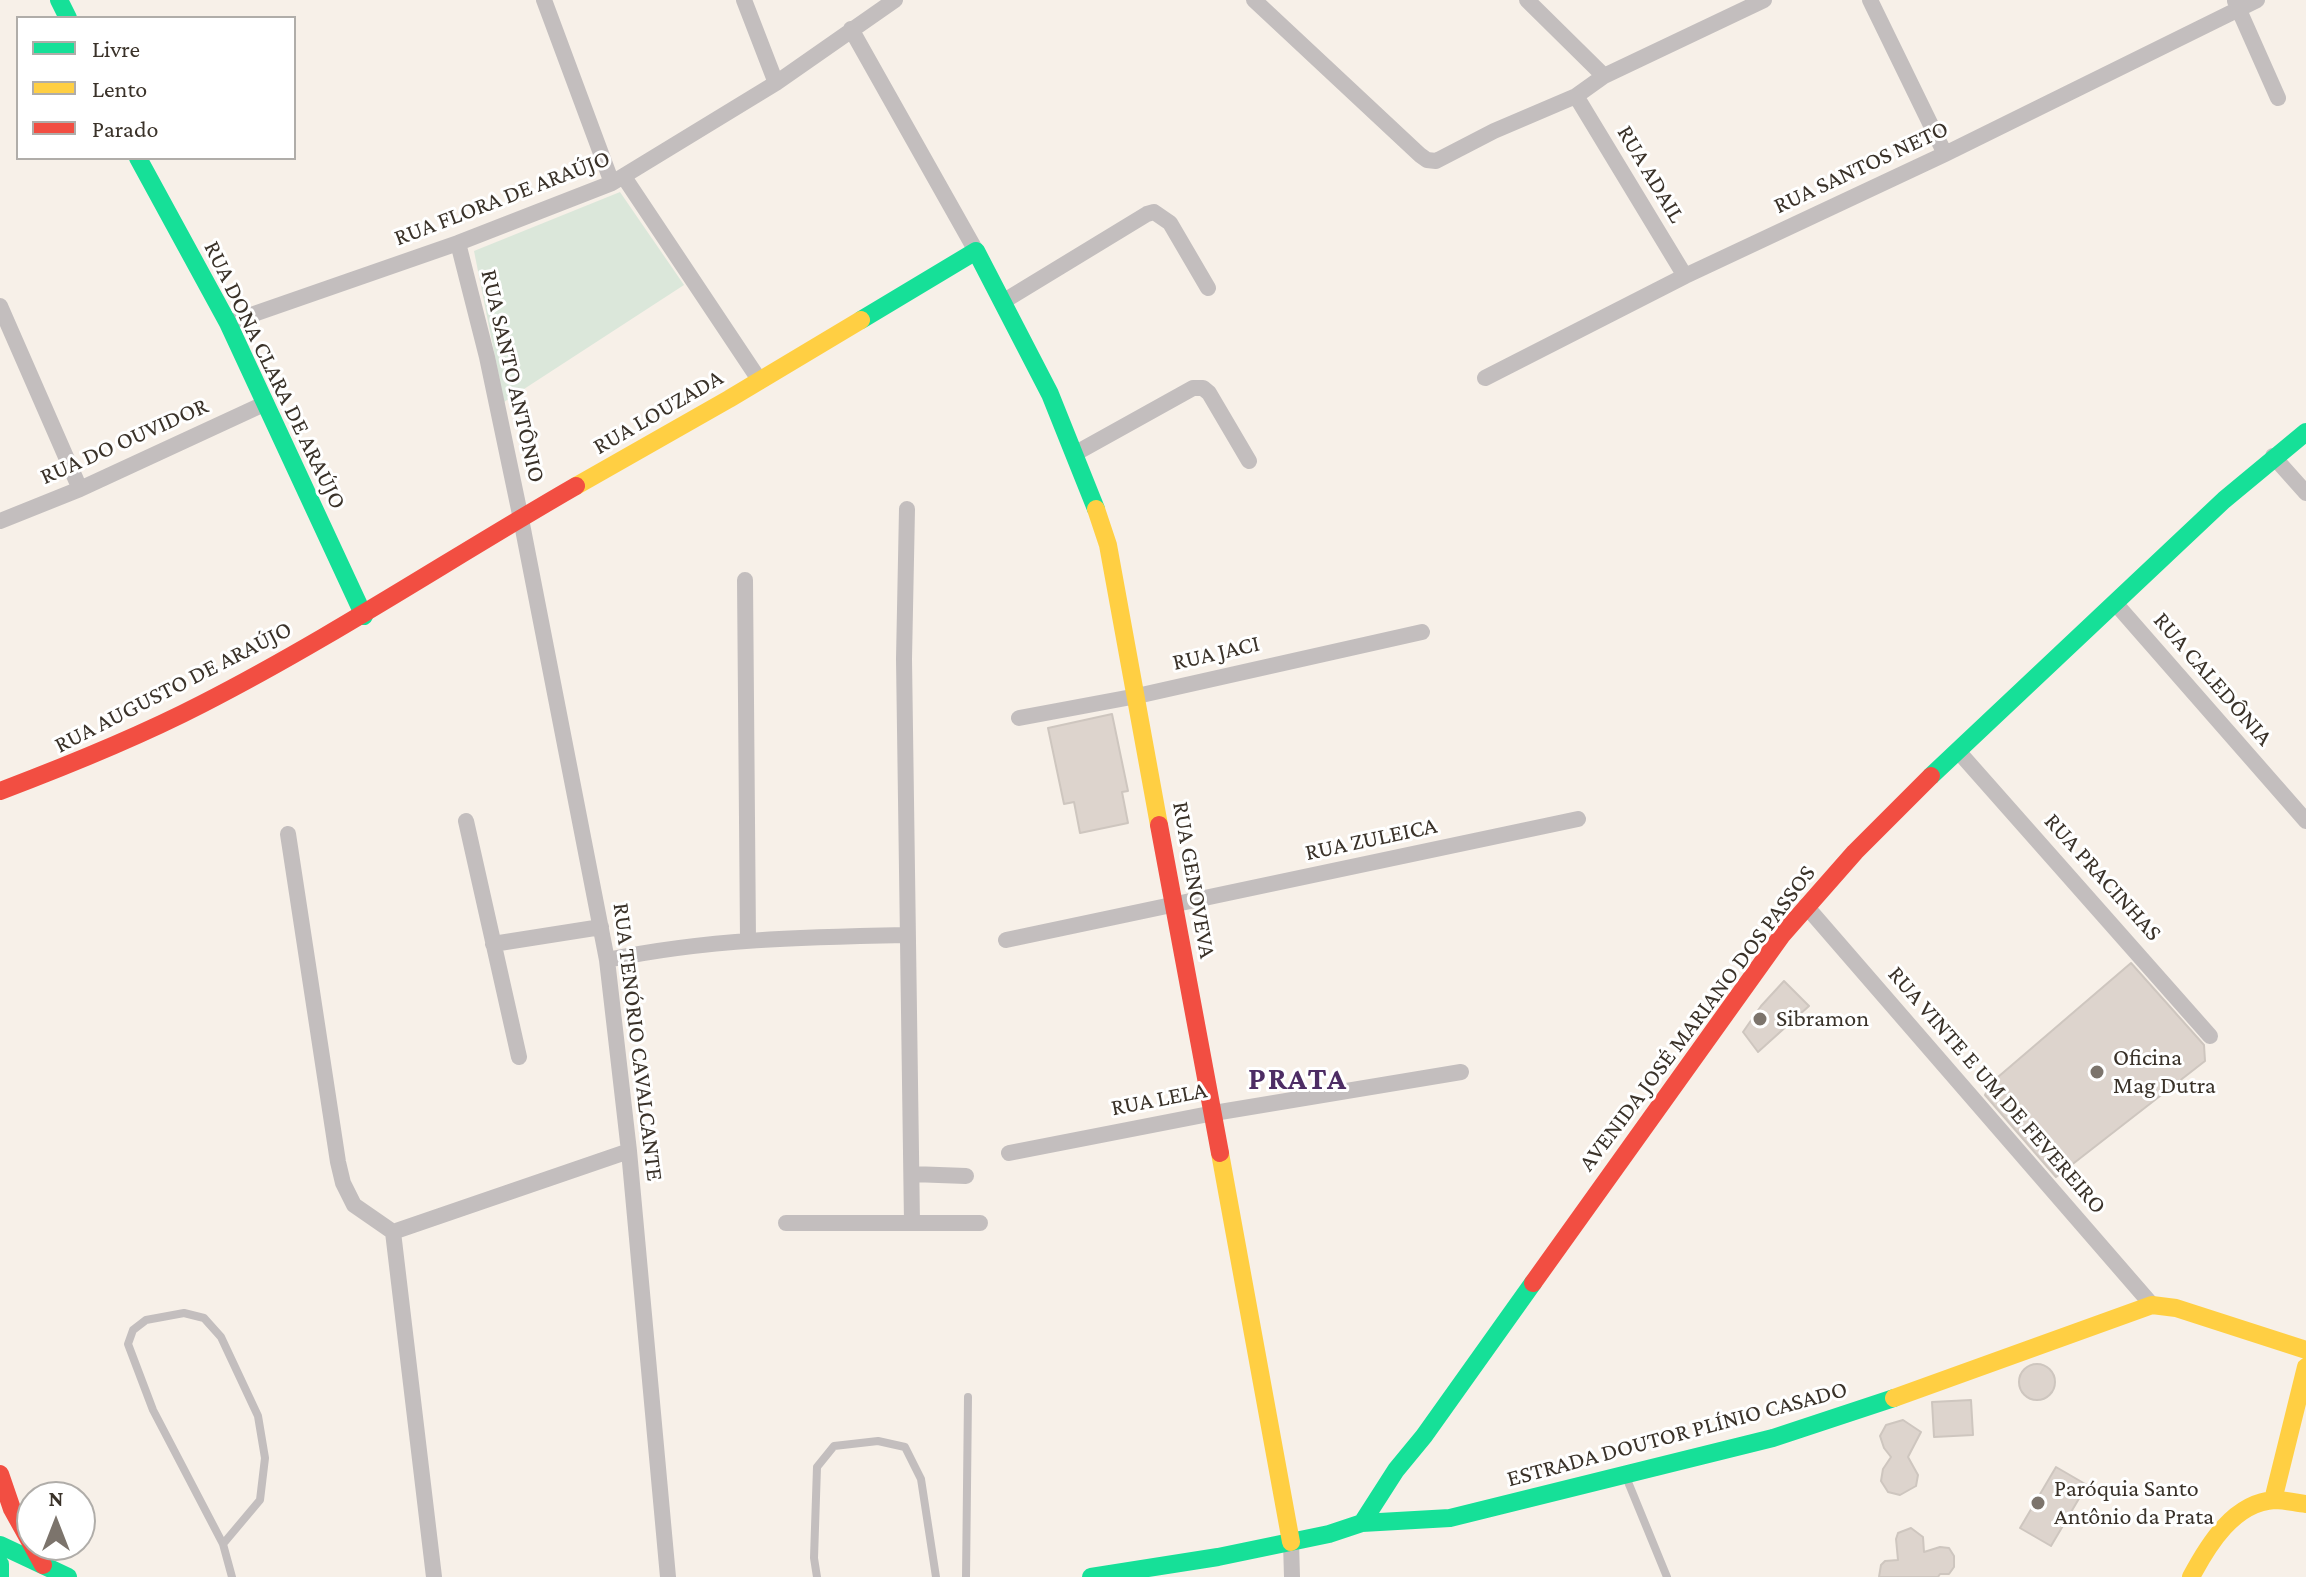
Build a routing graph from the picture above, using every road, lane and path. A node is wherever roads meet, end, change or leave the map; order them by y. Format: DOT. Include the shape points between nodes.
graph roads {
  1 [pos="544,0"];
  2 [pos="744,0"];
  3 [pos="895,0"];
  4 [pos="1254,0"];
  5 [pos="1527,0"];
  6 [pos="1764,0"];
  7 [pos="1870,0"];
  8 [pos="2257,0"];
  9 [pos="2237,4"];
  10 [pos="851,29"];
  11 [pos="1604,76"];
  12 [pos="776,83"];
  13 [pos="1576,96"];
  14 [pos="2278,98"];
  15 [pos="1945,154"];
  16 [pos="139,160"];
  17 [pos="618,180"];
  18 [pos="458,243"];
  19 [pos="976,251"];
  20 [pos="1685,276"];
  21 [pos="1208,288"];
  22 [pos="1004,301"];
  23 [pos="0,306"];
  24 [pos="228,323"];
  25 [pos="1485,378"];
  26 [pos="760,381"];
  27 [pos="266,403"];
  28 [pos="2306,432"];
  29 [pos="1076,453"];
  30 [pos="2273,456"];
  31 [pos="1249,461"];
  32 [pos="80,489"];
  33 [pos="2306,493"];
  34 [pos="907,509"];
  35 [pos="521,519"];
  36 [pos="0,521"];
  37 [pos="745,580"];
  38 [pos="2116,604"];
  39 [pos="364,616"];
  40 [pos="1422,632"];
  41 [pos="1137,696"];
  42 [pos="1019,718"];
  43 [pos="1958,751"];
  44 [pos="0,791"];
  45 [pos="1578,819"];
  46 [pos="466,821"];
  47 [pos="2306,821"];
  48 [pos="288,834"];
  49 [pos="1173,906"];
  50 [pos="1806,906"];
  51 [pos="601,927"];
  52 [pos="907,935"];
  53 [pos="748,940"];
  54 [pos="1006,940"];
  55 [pos="493,944"];
  56 [pos="607,960"];
  57 [pos="2210,1036"];
  58 [pos="519,1057"];
  59 [pos="1461,1072"];
  60 [pos="1214,1113"];
  61 [pos="629,1151"];
  62 [pos="1009,1153"];
  63 [pos="912,1174"];
  64 [pos="966,1176"];
  65 [pos="786,1223"];
  66 [pos="912,1223"];
  67 [pos="980,1223"];
  68 [pos="393,1232"];
  69 [pos="2152,1305"];
  70 [pos="2306,1350"];
  71 [pos="2306,1367"];
  72 [pos="968,1397"];
  73 [pos="0,1474"];
  74 [pos="1626,1477"];
  75 [pos="2273,1500"];
  76 [pos="2306,1504"];
  77 [pos="12,1509"];
  78 [pos="1362,1523"];
  79 [pos="0,1535"];
  80 [pos="1291,1542"];
  81 [pos="223,1544"];
  82 [pos="0,1545"];
  83 [pos="0,1564"];
  84 [pos="43,1565"];
  85 [pos="0,1577"];
  86 [pos="68,1577"];
  87 [pos="232,1577"];
  88 [pos="434,1577"];
  89 [pos="668,1577"];
  90 [pos="817,1577"];
  91 [pos="936,1577"];
  92 [pos="966,1577"];
  93 [pos="1091,1577"];
  94 [pos="1292,1577"];
  95 [pos="1667,1577"];
  96 [pos="2191,1577"];
  1 -- 17 [label="street"];
  2 -- 12 [label="street"];
  3 -- 10 [label="street, RUA FLORA DE ARAÚJO"];
  4 -- 13 [label="street" via="1427,160 1442,159"];
  5 -- 11 [label="street"];
  6 -- 11 [label="street"];
  7 -- 15 [label="street"];
  8 -- 9 [label="street, RUA SANTOS NETO"];
  9 -- 14 [label="street"];
  9 -- 15 [label="street, RUA SANTOS NETO"];
  10 -- 12 [label="street, RUA FLORA DE ARAÚJO"];
  10 -- 19 [label="street"];
  11 -- 13 [label="street"];
  12 -- 17 [label="street, RUA FLORA DE ARAÚJO"];
  13 -- 20 [label="street, RUA ADAIL"];
  15 -- 20 [label="street, RUA SANTOS NETO"];
  16 -- 24 [label="street, RUA DONA CLARA DE ARAÚJO"];
  17 -- 18 [label="street, RUA FLORA DE ARAÚJO"];
  17 -- 26 [label="street"];
  18 -- 24 [label="street, RUA FLORA DE ARAÚJO"];
  18 -- 35 [label="street, RUA SANTO ANTÔNIO"];
  19 -- 22 [label="street, RUA GENOVEVA"];
  19 -- 26 [label="street, RUA LOUZADA"];
  20 -- 25 [label="street, RUA SANTOS NETO"];
  21 -- 22 [label="street" via="1170,223 1154,212"];
  22 -- 29 [label="street, RUA GENOVEVA"];
  23 -- 32 [label="street"];
  24 -- 27 [label="street, RUA DONA CLARA DE ARAÚJO"];
  26 -- 35 [label="street, RUA LOUZADA"];
  27 -- 32 [label="street, RUA DO OUVIDOR"];
  27 -- 39 [label="street, RUA DONA CLARA DE ARAÚJO"];
  28 -- 30 [label="street, AVENIDA JOSÉ MARIANO DOS PASSOS"];
  29 -- 31 [label="street" via="1199,388 1209,393"];
  29 -- 41 [label="street, RUA GENOVEVA" via="1108,545"];
  30 -- 33 [label="street"];
  30 -- 38 [label="street, AVENIDA JOSÉ MARIANO DOS PASSOS"];
  32 -- 36 [label="street, RUA DO OUVIDOR"];
  34 -- 52 [label="street"];
  35 -- 39 [label="street, RUA LOUZADA"];
  35 -- 51 [label="street, RUA TENÓRIO CAVALCANTE"];
  37 -- 53 [label="street"];
  38 -- 43 [label="street, AVENIDA JOSÉ MARIANO DOS PASSOS"];
  38 -- 47 [label="street, RUA CALEDÔNIA"];
  39 -- 44 [label="street, RUA AUGUSTO DE ARAÚJO" via="148,730"];
  40 -- 41 [label="street, RUA JACI"];
  41 -- 42 [label="street, RUA JACI"];
  41 -- 49 [label="street, RUA GENOVEVA"];
  43 -- 50 [label="street, AVENIDA JOSÉ MARIANO DOS PASSOS"];
  43 -- 57 [label="street, RUA PRACINHAS"];
  45 -- 49 [label="street, RUA ZULEICA"];
  46 -- 55 [label="street"];
  48 -- 68 [label="street" via="343,1183 354,1205"];
  49 -- 54 [label="street, RUA ZULEICA"];
  49 -- 60 [label="street, RUA GENOVEVA"];
  50 -- 69 [label="street, RUA VINTE E UM DE FEVEREIRO"];
  50 -- 78 [label="street, AVENIDA JOSÉ MARIANO DOS PASSOS"];
  51 -- 55 [label="street"];
  51 -- 56 [label="street, RUA TENÓRIO CAVALCANTE"];
  52 -- 53 [label="street"];
  52 -- 63 [label="street"];
  53 -- 56 [label="street"];
  55 -- 58 [label="street"];
  56 -- 61 [label="street, RUA TENÓRIO CAVALCANTE"];
  59 -- 60 [label="street, RUA LELA"];
  60 -- 62 [label="street, RUA LELA"];
  60 -- 80 [label="street, RUA GENOVEVA"];
  61 -- 68 [label="street"];
  61 -- 89 [label="street, RUA TENÓRIO CAVALCANTE"];
  63 -- 64 [label="street"];
  63 -- 66 [label="street"];
  65 -- 66 [label="street"];
  66 -- 67 [label="street"];
  68 -- 88 [label="street"];
  69 -- 70 [label="street, ESTRADA DOUTOR PLÍNIO CASADO"];
  69 -- 74 [label="street, ESTRADA DOUTOR PLÍNIO CASADO" via="1868,1408"];
  71 -- 75 [label="street"];
  72 -- 92 [label="lane"];
  73 -- 77 [label="street"];
  74 -- 78 [label="street, ESTRADA DOUTOR PLÍNIO CASADO" via="1450,1518"];
  74 -- 95 [label="lane"];
  75 -- 76 [label="street"];
  75 -- 96 [label="street" via="2232,1521"];
  77 -- 79 [label="street"];
  77 -- 84 [label="street"];
  78 -- 80 [label="street, ESTRADA DOUTOR PLÍNIO CASADO"];
  80 -- 93 [label="street, ESTRADA DOUTOR PLÍNIO CASADO"];
  80 -- 94 [label="street"];
  81 -- 81 [label="lane" via="153,1410 128,1344 133,1330 146,1320 184,1313 204,1318 221,1337 258,1416 265,1458 260,1500"];
  81 -- 87 [label="lane"];
  82 -- 84 [label="street"];
  83 -- 85 [label="street"];
  84 -- 86 [label="street"];
  90 -- 91 [label="lane" via="817,1467 834,1446 878,1441 905,1447 921,1479"];
}
